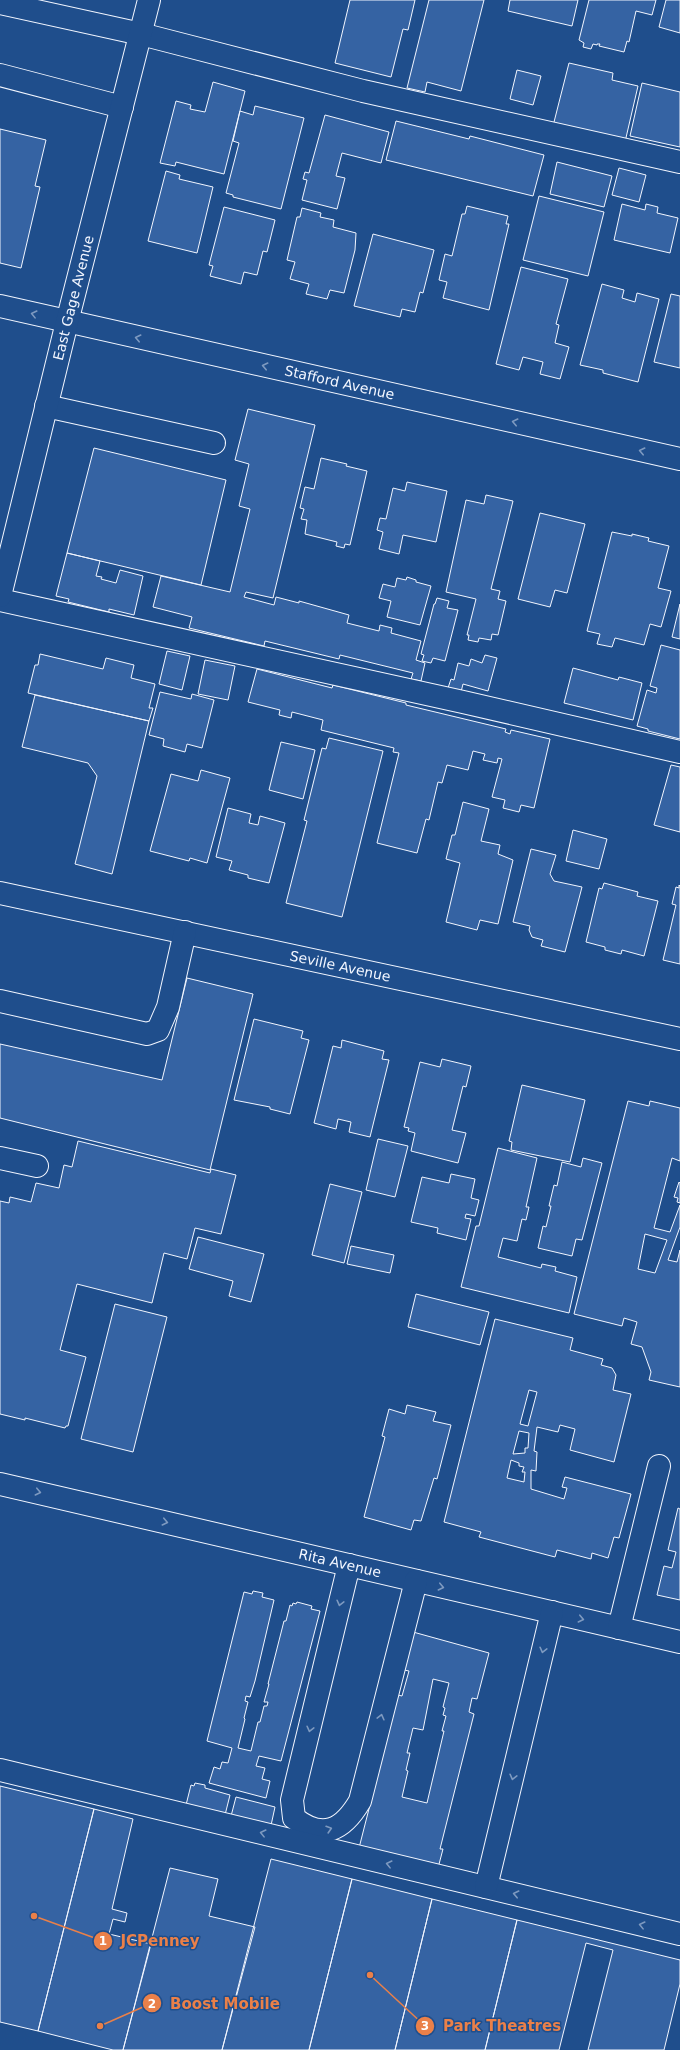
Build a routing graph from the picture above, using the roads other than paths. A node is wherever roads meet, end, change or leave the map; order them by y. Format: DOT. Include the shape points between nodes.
graph roads {
  1 [pos="149,0"];
  2 [pos="0,3"];
  3 [pos="140,34"];
  4 [pos="0,75"];
  5 [pos="122,106"];
  6 [pos="680,162"];
  7 [pos="0,306"];
  8 [pos="67,322"];
  9 [pos="46,406"];
  10 [pos="214,443"];
  11 [pos="680,459"];
  12 [pos="0,596"];
  13 [pos="0,600"];
  14 [pos="680,752"];
  15 [pos="0,893"];
  16 [pos="185,932"];
  17 [pos="0,1001"];
  18 [pos="680,1038"];
  19 [pos="0,1158"];
  20 [pos="37,1166"];
  21 [pos="659,1466"];
  22 [pos="0,1484"];
  23 [pos="349,1565"];
  24 [pos="416,1581"];
  25 [pos="552,1612"];
  26 [pos="619,1628"];
  27 [pos="680,1642"];
  28 [pos="0,1770"];
  29 [pos="486,1887"];
  30 [pos="680,1934"];
  1 -- 3 [label="street, East Gage Avenue"];
  2 -- 3 [label="street"];
  3 -- 5 [label="street, East Gage Avenue"];
  3 -- 6 [label="street" via="363,91"];
  4 -- 5 [label="street"];
  5 -- 8 [label="street, East Gage Avenue"];
  8 -- 7 [label="street, Stafford Avenue, one-way"];
  8 -- 9 [label="street, East Gage Avenue"];
  11 -- 8 [label="street, Stafford Avenue, one-way"];
  9 -- 10 [label="street"];
  9 -- 12 [label="street, East Gage Avenue"];
  13 -- 14 [label="street"];
  15 -- 16 [label="street, Seville Avenue"];
  16 -- 17 [label="street" via="168,1007 158,1030 148,1034"];
  16 -- 18 [label="street, Seville Avenue"];
  19 -- 20 [label="street"];
  21 -- 26 [label="street"];
  22 -- 23 [label="street, Rita Avenue, one-way"];
  23 -- 24 [label="street, Rita Avenue"];
  23 -- 24 [label="street, one-way" via="292,1800 294,1818 306,1828 320,1831 332,1829 352,1814 360,1800"];
  24 -- 25 [label="street, Rita Avenue, one-way"];
  25 -- 26 [label="street, Rita Avenue, one-way"];
  25 -- 29 [label="street, one-way"];
  26 -- 27 [label="street, Rita Avenue"];
  29 -- 28 [label="street, one-way"];
  30 -- 29 [label="street, one-way"];
}
